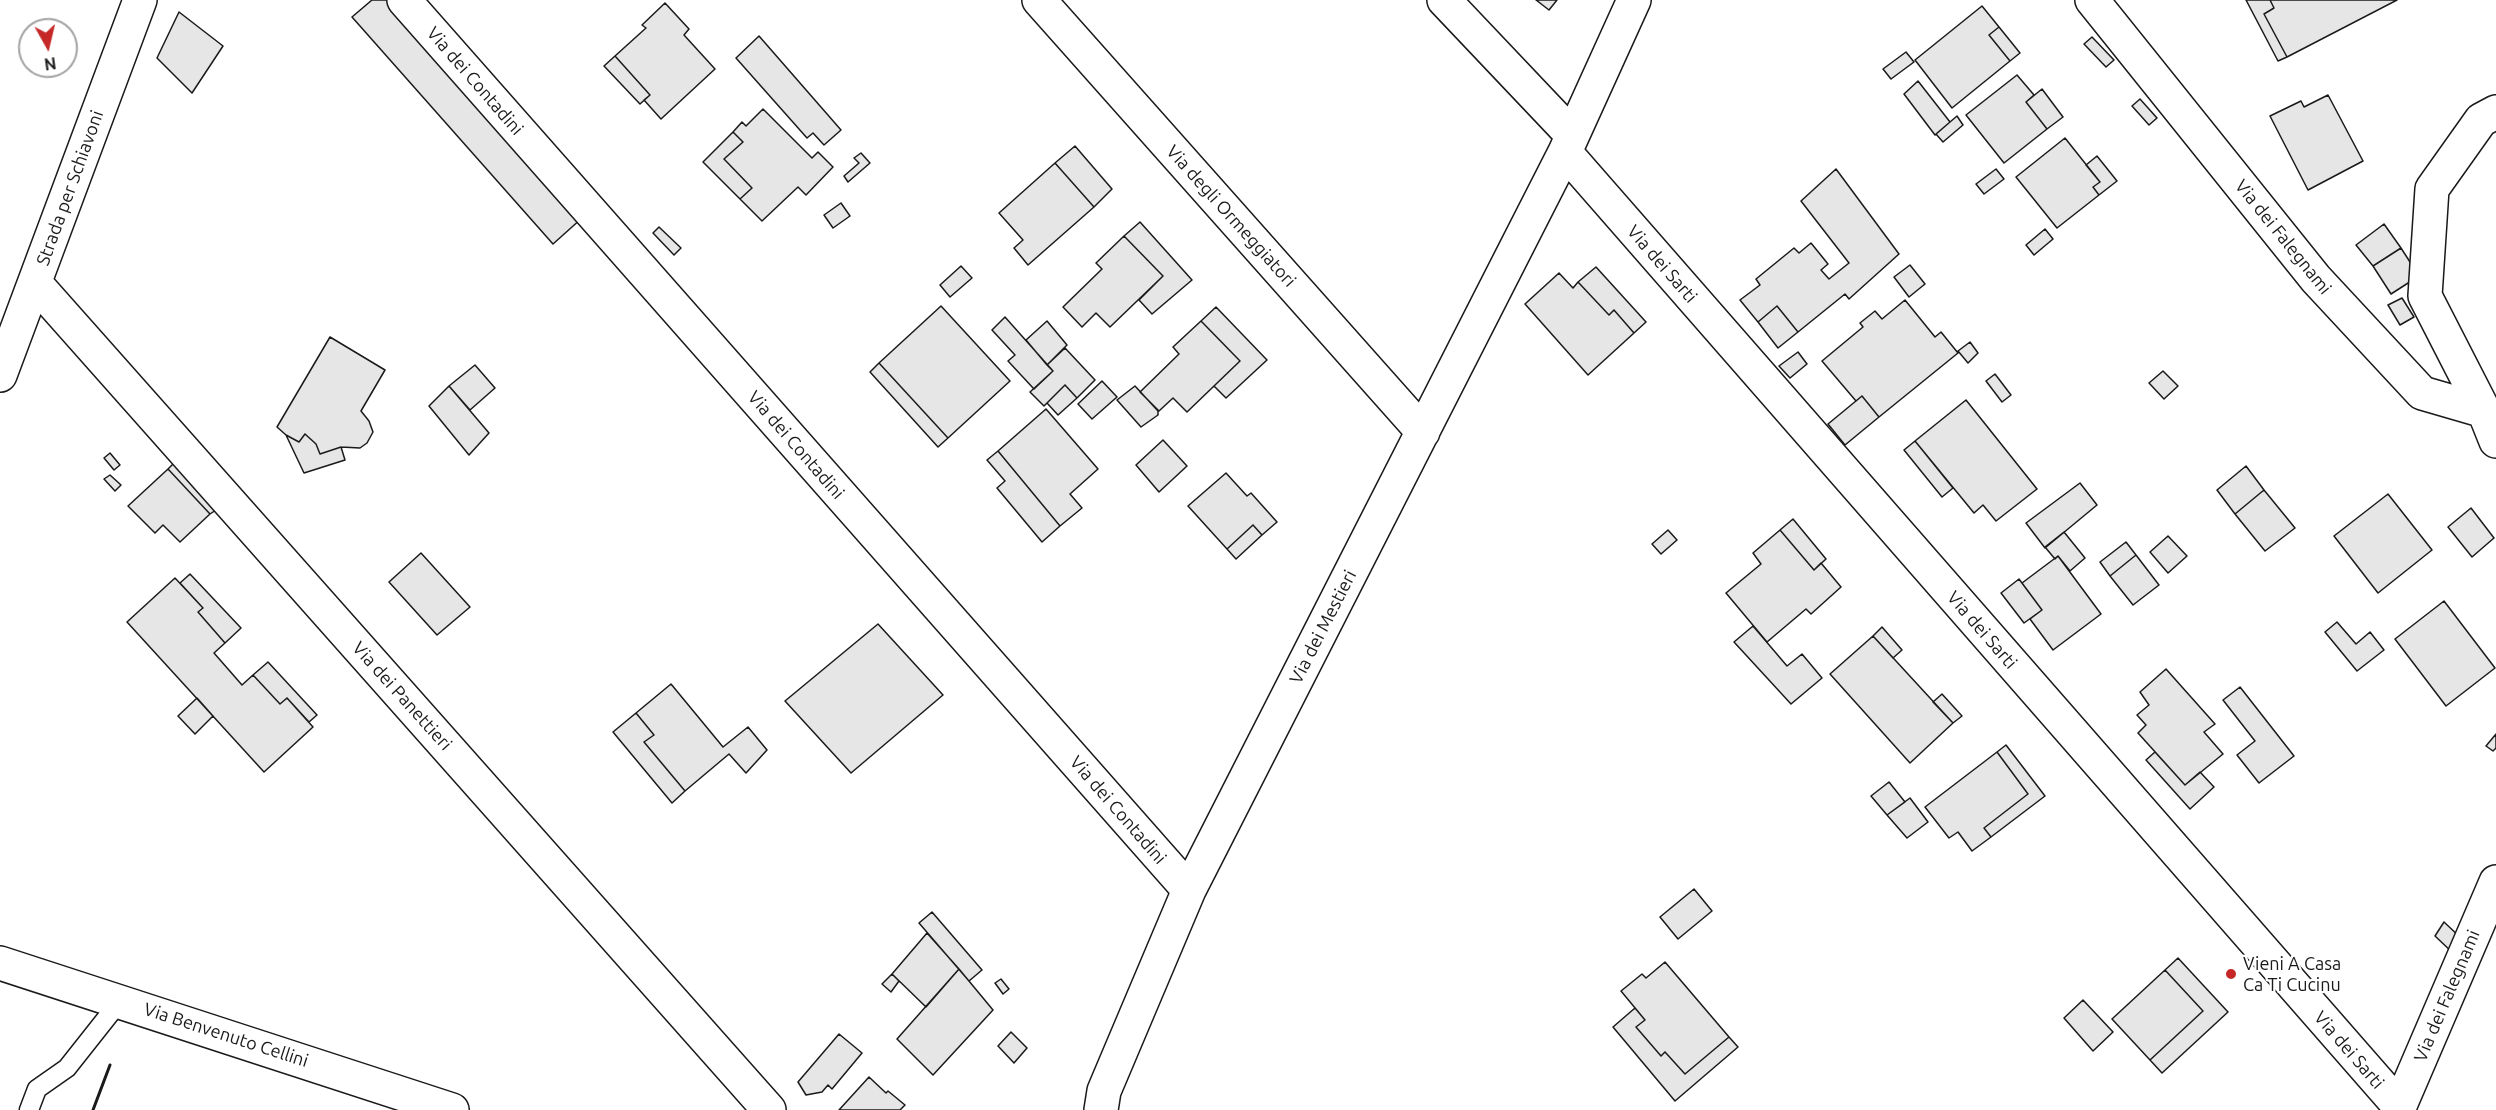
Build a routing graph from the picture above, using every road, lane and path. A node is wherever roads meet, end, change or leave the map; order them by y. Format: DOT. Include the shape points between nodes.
graph roads {
  1 [pos="140,0"];
  2 [pos="404,0"];
  3 [pos="1039,0"];
  4 [pos="1444,0"];
  5 [pos="1634,0"];
  6 [pos="2092,0"];
  7 [pos="2496,112"];
  8 [pos="1569,144"];
  9 [pos="34,283"];
  10 [pos="0,375"];
  11 [pos="2490,426"];
  12 [pos="1423,432"];
  13 [pos="2496,882"];
  14 [pos="1189,890"];
  15 [pos="0,963"];
  16 [pos="120,1001"];
  17 [pos="2399,1109"];
  18 [pos="29,1110"];
  19 [pos="452,1110"];
  20 [pos="769,1110"];
  21 [pos="1101,1110"];
  1 -- 9 [label="street, Strada per Schiavoni"];
  2 -- 14 [label="street, Via dei Contadini"];
  3 -- 12 [label="street, Via degli Ormeggiatori"];
  4 -- 8 [label="street, Via dei Sarti"];
  5 -- 8 [label="street"];
  6 -- 11 [label="street, Via dei Falegnami" via="2316,279 2422,393"];
  7 -- 11 [label="street" via="2481,120 2432,189 2425,296"];
  8 -- 12 [label="street, Via dei Mestieri"];
  8 -- 17 [label="street, Via dei Sarti"];
  9 -- 10 [label="street, Strada per Schiavoni"];
  9 -- 20 [label="street, Via dei Panettieri"];
  12 -- 14 [label="street, Via dei Mestieri"];
  13 -- 17 [label="street, Via dei Falegnami"];
  14 -- 21 [label="street, Via dei Mestieri" via="1104,1091"];
  15 -- 16 [label="street, Via Benvenuto Cellini"];
  16 -- 18 [label="lane" via="67,1068 38,1089"];
  16 -- 19 [label="street, Via Benvenuto Cellini"];
}
